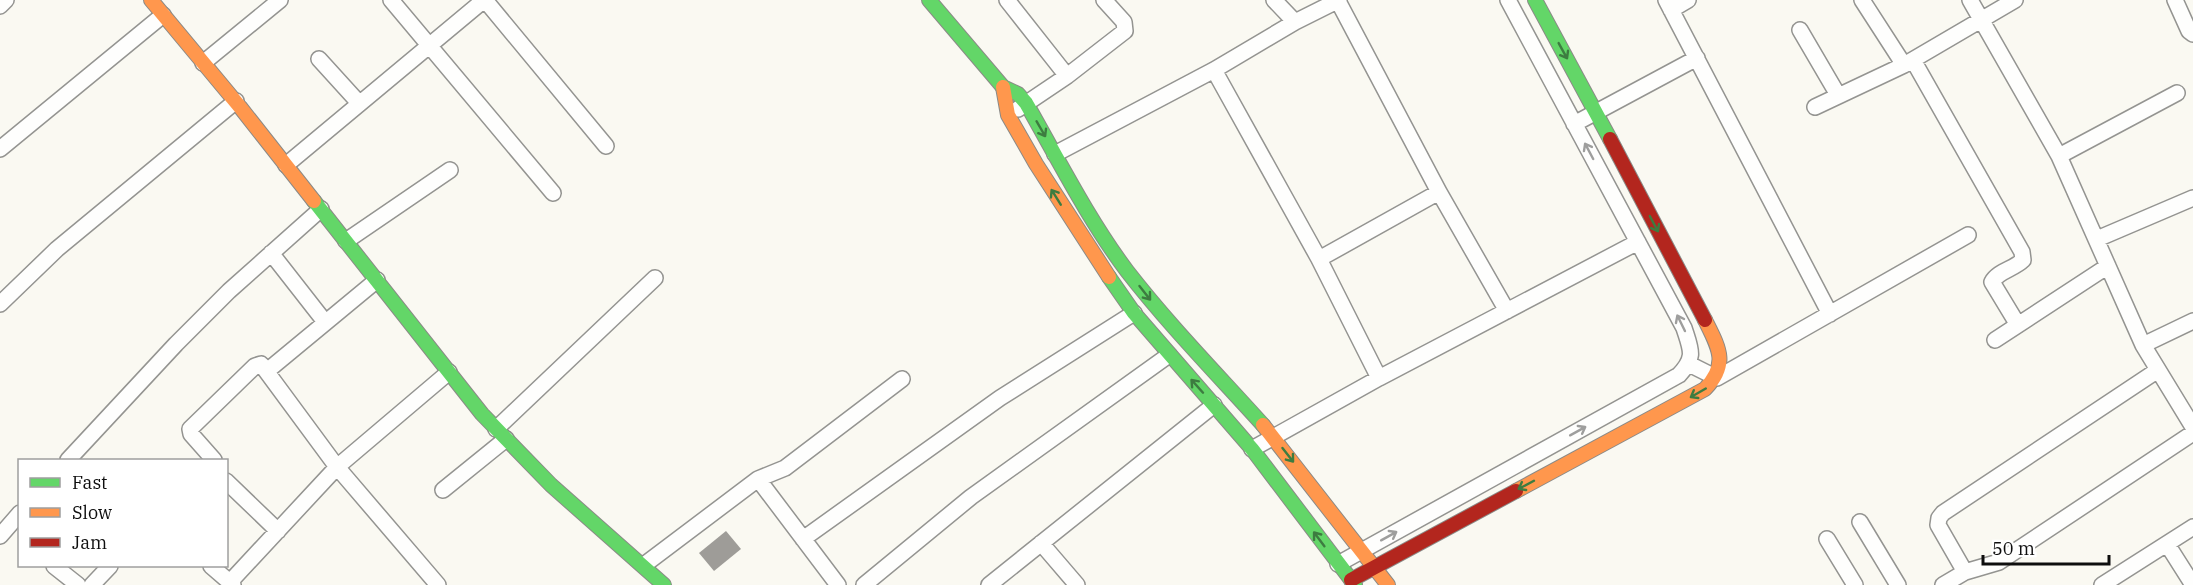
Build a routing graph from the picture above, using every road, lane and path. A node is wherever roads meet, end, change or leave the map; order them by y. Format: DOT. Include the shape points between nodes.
graph roads {
  1 [pos="6,0"];
  2 [pos="151,0"];
  3 [pos="280,0"];
  4 [pos="391,0"];
  5 [pos="484,0"];
  6 [pos="929,0"];
  7 [pos="1007,0"];
  8 [pos="1104,0"];
  9 [pos="1274,0"];
  10 [pos="1508,0"];
  11 [pos="1534,0"];
  12 [pos="1688,0"];
  13 [pos="1862,0"];
  14 [pos="1970,0"];
  15 [pos="2015,0"];
  16 [pos="2175,0"];
  17 [pos="1334,1"];
  18 [pos="1669,5"];
  19 [pos="0,6"];
  20 [pos="163,15"];
  21 [pos="1981,18"];
  22 [pos="1295,22"];
  23 [pos="1800,30"];
  24 [pos="2193,34"];
  25 [pos="428,46"];
  26 [pos="1697,58"];
  27 [pos="319,59"];
  28 [pos="1908,62"];
  29 [pos="203,63"];
  30 [pos="1214,70"];
  31 [pos="1067,76"];
  32 [pos="1003,87"];
  33 [pos="2177,93"];
  34 [pos="1838,95"];
  35 [pos="236,101"];
  36 [pos="359,103"];
  37 [pos="1026,103"];
  38 [pos="1815,107"];
  39 [pos="1596,113"];
  40 [pos="1008,115"];
  41 [pos="1574,124"];
  42 [pos="606,146"];
  43 [pos="0,149"];
  44 [pos="1055,154"];
  45 [pos="2059,156"];
  46 [pos="286,165"];
  47 [pos="450,170"];
  48 [pos="1438,192"];
  49 [pos="553,193"];
  50 [pos="2193,198"];
  51 [pos="1085,206"];
  52 [pos="321,209"];
  53 [pos="1069,216"];
  54 [pos="1968,234"];
  55 [pos="2097,239"];
  56 [pos="346,241"];
  57 [pos="1638,242"];
  58 [pos="1108,243"];
  59 [pos="272,253"];
  60 [pos="1092,253"];
  61 [pos="1319,259"];
  62 [pos="2109,266"];
  63 [pos="655,278"];
  64 [pos="377,280"];
  65 [pos="0,304"];
  66 [pos="1507,311"];
  67 [pos="1134,313"];
  68 [pos="1830,314"];
  69 [pos="2193,321"];
  70 [pos="325,322"];
  71 [pos="2018,325"];
  72 [pos="1995,340"];
  73 [pos="2143,345"];
  74 [pos="1169,355"];
  75 [pos="1689,364"];
  76 [pos="2158,370"];
  77 [pos="267,371"];
  78 [pos="449,372"];
  79 [pos="1378,378"];
  80 [pos="1717,378"];
  81 [pos="902,379"];
  82 [pos="1214,405"];
  83 [pos="2193,427"];
  84 [pos="501,434"];
  85 [pos="2193,434"];
  86 [pos="1274,437"];
  87 [pos="1252,449"];
  88 [pos="69,459"];
  89 [pos="213,459"];
  90 [pos="337,467"];
  91 [pos="758,479"];
  92 [pos="228,483"];
  93 [pos="443,490"];
  94 [pos="18,515"];
  95 [pos="1860,522"];
  96 [pos="2193,527"];
  97 [pos="2,528"];
  98 [pos="278,531"];
  99 [pos="18,536"];
  100 [pos="803,539"];
  101 [pos="1827,539"];
  102 [pos="1041,543"];
  103 [pos="2167,544"];
  104 [pos="1361,551"];
  105 [pos="1338,564"];
  106 [pos="644,565"];
  107 [pos="55,567"];
  108 [pos="109,567"];
  109 [pos="212,567"];
  110 [pos="1373,567"];
  111 [pos="1965,572"];
  112 [pos="1353,582"];
  113 [pos="231,584"];
  114 [pos="78,585"];
  115 [pos="92,585"];
  116 [pos="438,585"];
  117 [pos="664,585"];
  118 [pos="838,585"];
  119 [pos="864,585"];
  120 [pos="989,585"];
  121 [pos="1077,585"];
  122 [pos="1388,585"];
  123 [pos="1855,585"];
  124 [pos="1898,585"];
  125 [pos="1943,585"];
  126 [pos="2102,585"];
  127 [pos="2193,585"];
  1 -- 19 [label="street"];
  2 -- 20 [label="street"];
  3 -- 29 [label="street"];
  4 -- 25 [label="street"];
  5 -- 25 [label="street"];
  5 -- 42 [label="street"];
  6 -- 32 [label="street"];
  7 -- 31 [label="street"];
  8 -- 31 [label="street" via="1124,22 1125,31"];
  9 -- 22 [label="street"];
  10 -- 41 [label="street"];
  11 -- 39 [label="street, one-way"];
  12 -- 18 [label="street"];
  13 -- 28 [label="street"];
  14 -- 21 [label="street"];
  15 -- 21 [label="street"];
  16 -- 24 [label="street"];
  17 -- 22 [label="street"];
  17 -- 48 [label="street"];
  18 -- 26 [label="street"];
  20 -- 29 [label="street"];
  20 -- 43 [label="street"];
  21 -- 28 [label="street"];
  21 -- 45 [label="street"];
  22 -- 30 [label="street"];
  23 -- 34 [label="street"];
  25 -- 36 [label="street"];
  25 -- 49 [label="street"];
  26 -- 39 [label="street"];
  26 -- 68 [label="street"];
  27 -- 36 [label="street"];
  28 -- 34 [label="street"];
  28 -- 71 [label="street" via="2022,252 2023,261 1995,276 1992,282"];
  29 -- 35 [label="street"];
  30 -- 44 [label="street"];
  30 -- 61 [label="street"];
  31 -- 37 [label="street"];
  32 -- 37 [label="street"];
  32 -- 40 [label="street"];
  33 -- 45 [label="street"];
  34 -- 38 [label="street"];
  35 -- 46 [label="street"];
  35 -- 65 [label="street" via="57,249"];
  36 -- 46 [label="street"];
  37 -- 40 [label="street"];
  37 -- 44 [label="street, one-way"];
  39 -- 41 [label="street"];
  39 -- 80 [label="street, one-way" via="1710,330 1721,365"];
  53 -- 40 [label="street, one-way"];
  57 -- 41 [label="street, one-way"];
  44 -- 51 [label="street"];
  45 -- 55 [label="street"];
  46 -- 52 [label="street"];
  47 -- 56 [label="street"];
  48 -- 61 [label="street"];
  48 -- 66 [label="street"];
  50 -- 55 [label="street"];
  51 -- 53 [label="street"];
  51 -- 58 [label="street"];
  52 -- 56 [label="street"];
  52 -- 59 [label="street"];
  53 -- 60 [label="street"];
  54 -- 68 [label="street"];
  55 -- 62 [label="street"];
  56 -- 64 [label="street"];
  57 -- 66 [label="street"];
  75 -- 57 [label="street, one-way" via="1690,348 1684,328"];
  58 -- 60 [label="street"];
  58 -- 86 [label="street, one-way" via="1156,307"];
  59 -- 70 [label="street"];
  59 -- 88 [label="street" via="176,344"];
  60 -- 67 [label="street"];
  61 -- 79 [label="street"];
  62 -- 71 [label="street"];
  62 -- 73 [label="street"];
  63 -- 84 [label="street"];
  64 -- 70 [label="street"];
  64 -- 78 [label="street"];
  66 -- 79 [label="street"];
  67 -- 74 [label="street"];
  67 -- 100 [label="street" via="1000,398"];
  68 -- 80 [label="street"];
  69 -- 73 [label="street"];
  70 -- 77 [label="street"];
  71 -- 72 [label="street"];
  73 -- 76 [label="street"];
  82 -- 74 [label="street, one-way"];
  74 -- 119 [label="street" via="971,497"];
  75 -- 80 [label="street"];
  104 -- 75 [label="street, one-way" via="1678,375"];
  76 -- 83 [label="street"];
  76 -- 111 [label="street" via="1943,513 1938,525"];
  77 -- 89 [label="street" via="257,364 190,429"];
  77 -- 90 [label="street"];
  78 -- 84 [label="street"];
  78 -- 90 [label="street"];
  79 -- 86 [label="street"];
  80 -- 110 [label="street, one-way" via="1705,389"];
  81 -- 91 [label="street" via="785,468"];
  82 -- 87 [label="street"];
  82 -- 102 [label="street"];
  84 -- 93 [label="street"];
  84 -- 106 [label="street" via="551,485"];
  85 -- 111 [label="street" via="1999,562"];
  86 -- 87 [label="street"];
  86 -- 104 [label="street, one-way"];
  105 -- 87 [label="street, one-way"];
  90 -- 98 [label="street"];
  90 -- 116 [label="street"];
  91 -- 100 [label="street"];
  91 -- 106 [label="street"];
  92 -- 98 [label="street"];
  94 -- 97 [label="street"];
  95 -- 124 [label="street"];
  96 -- 103 [label="street"];
  97 -- 99 [label="street"];
  98 -- 113 [label="street"];
  100 -- 118 [label="street"];
  101 -- 123 [label="street"];
  102 -- 120 [label="street"];
  102 -- 121 [label="street"];
  103 -- 126 [label="street"];
  103 -- 127 [label="street"];
  104 -- 105 [label="street"];
  104 -- 110 [label="street"];
  105 -- 112 [label="street"];
  106 -- 117 [label="street"];
  107 -- 114 [label="street"];
  108 -- 115 [label="street"];
  109 -- 113 [label="street"];
  110 -- 112 [label="street"];
  110 -- 122 [label="street"];
  111 -- 125 [label="street"];
}
